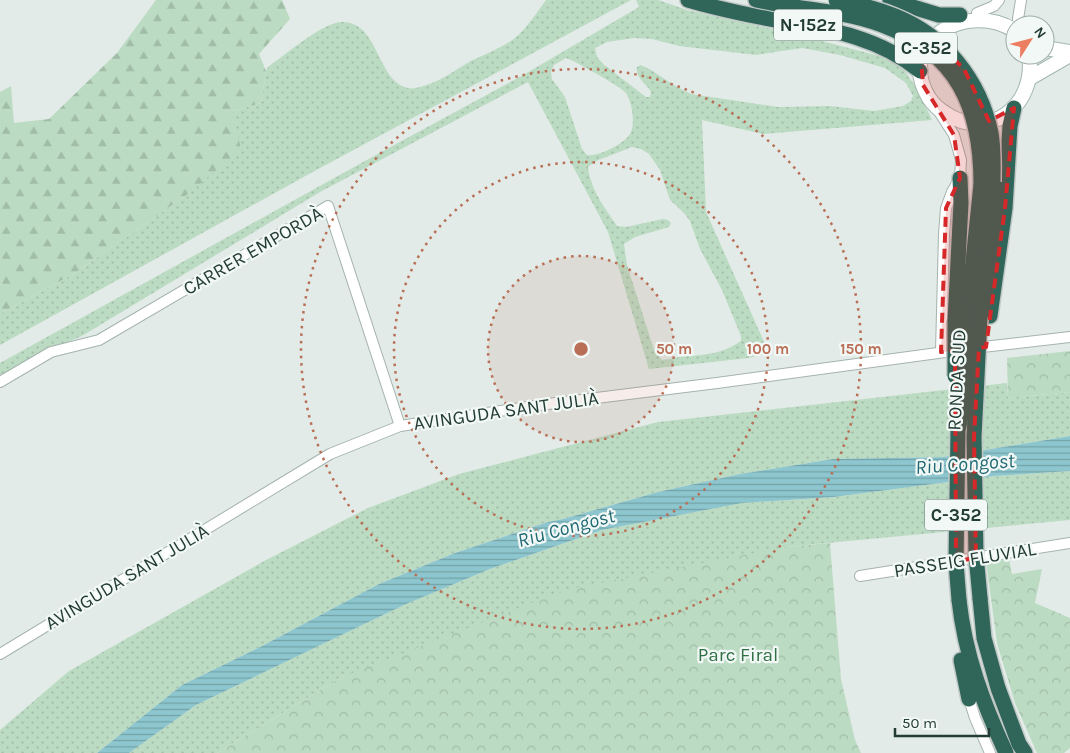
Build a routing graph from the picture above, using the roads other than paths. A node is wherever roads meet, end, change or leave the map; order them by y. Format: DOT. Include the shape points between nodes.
graph roads {
  1 [pos="688,0"];
  2 [pos="756,0"];
  3 [pos="836,0"];
  4 [pos="890,0"];
  5 [pos="999,0"];
  6 [pos="1021,0"];
  7 [pos="977,13"];
  8 [pos="960,15"];
  9 [pos="1019,15"];
  10 [pos="1005,22"];
  11 [pos="1055,50"];
  12 [pos="1070,54"];
  13 [pos="1029,65"];
  14 [pos="920,71"];
  15 [pos="1030,78"];
  16 [pos="1014,108"];
  17 [pos="938,109"];
  18 [pos="960,178"];
  19 [pos="987,183"];
  20 [pos="973,318"];
  21 [pos="1070,337"];
  22 [pos="941,352"];
  23 [pos="0,382"];
  24 [pos="400,426"];
  25 [pos="1070,543"];
  26 [pos="860,576"];
  27 [pos="961,623"];
  28 [pos="0,654"];
  29 [pos="969,699"];
  30 [pos="990,753"];
  31 [pos="1006,753"];
  32 [pos="1025,753"];
  1 -- 14 [label="highway, N-152z" via="854,36 904,58"];
  2 -- 19 [label="highway, C-352, bridge" via="881,24 922,44 938,58 966,97 974,118"];
  3 -- 19 [label="highway, C-352, bridge" via="866,6 912,24 944,46 959,64 977,90 986,114 993,154"];
  4 -- 8 [label="highway" via="939,15"];
  5 -- 7 [label="street" via="994,6"];
  6 -- 9 [label="street"];
  7 -- 8 [label="street"];
  7 -- 10 [label="street" via="995,16"];
  8 -- 14 [label="street" via="936,29 928,40 923,49"];
  11 -- 12 [label="street"];
  12 -- 15 [label="street"];
  13 -- 15 [label="street"];
  14 -- 17 [label="street" via="929,99"];
  15 -- 16 [label="street" via="1025,93"];
  16 -- 17 [label="street" via="1000,118 984,123 968,123"];
  16 -- 20 [label="highway" via="1010,126 1006,208"];
  17 -- 18 [label="street" via="954,135"];
  18 -- 20 [label="highway"];
  18 -- 22 [label="street" via="946,208"];
  19 -- 20 [label="highway, RONDA SUD / C-352"];
  20 -- 27 [label="highway, RONDA SUD / C-352, bridge" via="955,412 958,430 956,562"];
  20 -- 32 [label="highway, RONDA SUD / C-352, bridge" via="976,555 984,638 998,688"];
  21 -- 22 [label="street, AVINGUDA SANT JULIÀ"];
  22 -- 24 [label="street, AVINGUDA SANT JULIÀ" via="540,404"];
  23 -- 24 [label="street, CARRER EMPORDÀ" via="52,352 99,340 328,206"];
  24 -- 28 [label="street, AVINGUDA SANT JULIÀ" via="330,454"];
  25 -- 26 [label="street, PASSEIG FLUVIAL"];
  27 -- 29 [label="highway" via="960,655"];
  27 -- 31 [label="highway, RONDA SUD / C-352" via="978,688"];
  29 -- 30 [label="street"];
}
